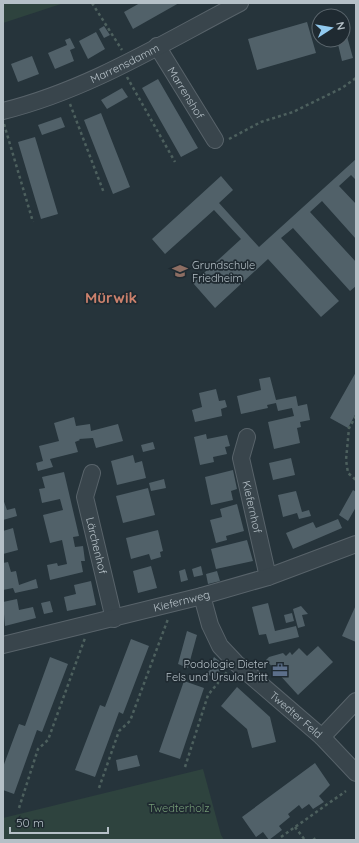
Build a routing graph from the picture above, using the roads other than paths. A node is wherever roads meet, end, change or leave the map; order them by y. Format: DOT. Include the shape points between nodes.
graph roads {
  1 [pos="240,3"];
  2 [pos="157,46"];
  3 [pos="3,111"];
  4 [pos="215,140"];
  5 [pos="247,438"];
  6 [pos="92,473"];
  7 [pos="356,544"];
  8 [pos="268,577"];
  9 [pos="202,596"];
  10 [pos="114,619"];
  11 [pos="3,645"];
  12 [pos="356,701"];
  13 [pos="322,738"];
  14 [pos="356,773"];
  1 -- 2 [label="street, Marrensdamm"];
  2 -- 3 [label="street, Marrensdamm" via="65,92 33,104"];
  2 -- 4 [label="street, Marrenshof"];
  5 -- 8 [label="street, Kiefernhof" via="241,458"];
  6 -- 10 [label="street, Lärchenhof" via="85,497"];
  7 -- 8 [label="street, Kiefernweg"];
  8 -- 9 [label="street, Kiefernweg"];
  9 -- 10 [label="street, Kiefernweg"];
  9 -- 13 [label="street, Twedter Feld" via="210,625 220,646"];
  10 -- 11 [label="street, Kiefernweg"];
  12 -- 13 [label="street"];
  13 -- 14 [label="street, Twedter Feld"];
}
